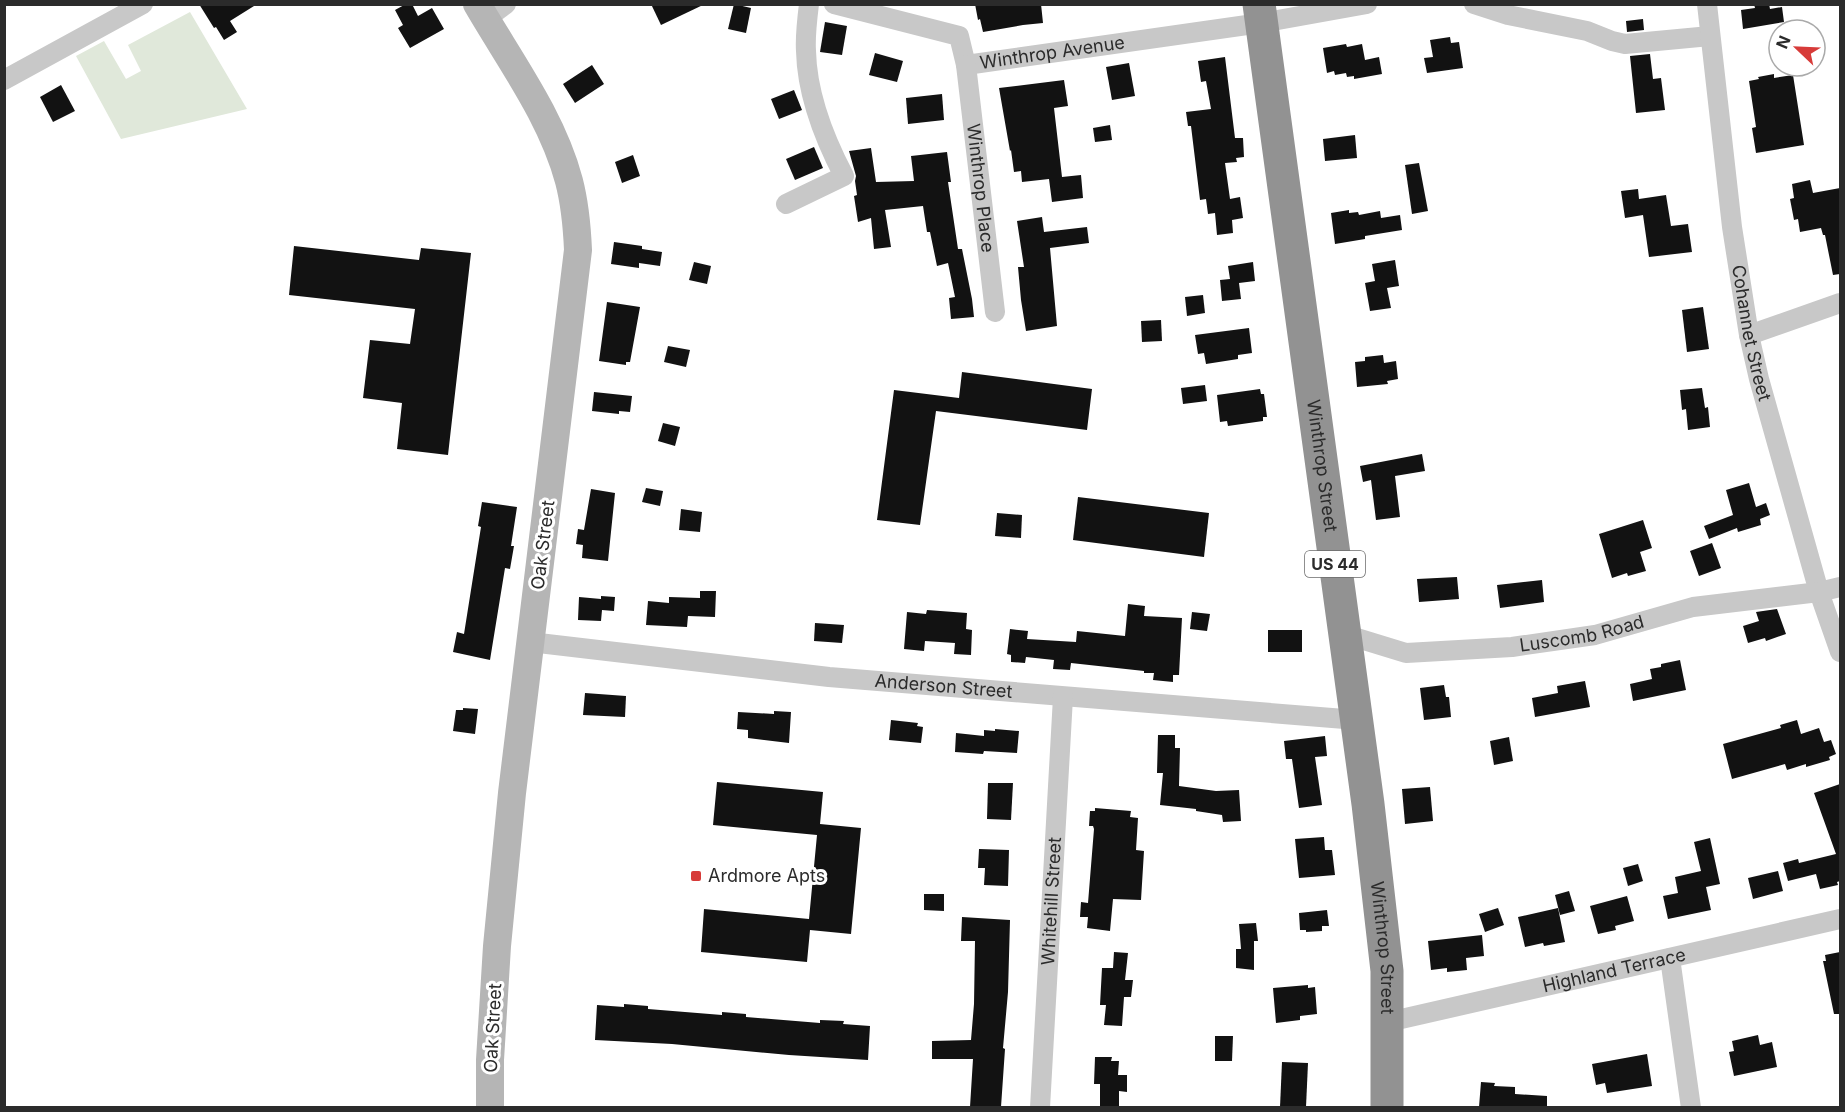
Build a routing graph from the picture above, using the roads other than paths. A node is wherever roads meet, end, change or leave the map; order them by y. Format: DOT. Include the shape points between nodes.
graph roads {
  1 [pos="143,4"];
  2 [pos="809,4"];
  3 [pos="834,4"];
  4 [pos="1367,4"];
  5 [pos="1474,4"];
  6 [pos="1707,4"];
  7 [pos="490,10"];
  8 [pos="1260,14"];
  9 [pos="1710,36"];
  10 [pos="966,65"];
  11 [pos="4,80"];
  12 [pos="786,204"];
  13 [pos="1840,303"];
  14 [pos="995,312"];
  15 [pos="1749,335"];
  16 [pos="1840,587"];
  17 [pos="1819,592"];
  18 [pos="1344,634"];
  19 [pos="530,642"];
  20 [pos="1840,652"];
  21 [pos="1063,697"];
  22 [pos="1357,720"];
  23 [pos="1840,919"];
  24 [pos="1670,958"];
  25 [pos="1388,1022"];
  26 [pos="490,1107"];
  27 [pos="1040,1107"];
  28 [pos="1387,1107"];
  29 [pos="1691,1107"];
  1 -- 11 [label="street"];
  2 -- 12 [label="street" via="807,70 827,144 844,176"];
  3 -- 10 [label="street, Winthrop Avenue" via="959,36"];
  4 -- 8 [label="street, Winthrop Avenue"];
  5 -- 9 [label="street" via="1625,44"];
  6 -- 9 [label="street, Cohannet Street"];
  7 -- 19 [label="street, Oak Street" via="556,146 568,181 577,233"];
  8 -- 10 [label="street, Winthrop Avenue"];
  8 -- 18 [label="highway, Winthrop Street / US 44"];
  9 -- 15 [label="street, Cohannet Street"];
  10 -- 14 [label="street, Winthrop Place"];
  13 -- 15 [label="street"];
  15 -- 17 [label="street, Cohannet Street"];
  16 -- 17 [label="street, Luscomb Road"];
  17 -- 18 [label="street, Luscomb Road" via="1693,607 1595,635 1512,647 1406,653"];
  17 -- 20 [label="street, Cohannet Street"];
  18 -- 22 [label="highway, Winthrop Street / US 44"];
  19 -- 21 [label="street, Anderson Street" via="829,677"];
  19 -- 26 [label="street, Oak Street" via="497,946"];
  21 -- 22 [label="street, Anderson Street"];
  21 -- 27 [label="street, Whitehill Street"];
  22 -- 25 [label="highway, Winthrop Street / US 44" via="1387,971"];
  23 -- 24 [label="street, Highland Terrace"];
  24 -- 25 [label="street, Highland Terrace"];
  24 -- 29 [label="street"];
  25 -- 28 [label="highway, Winthrop Street / US 44"];
}
